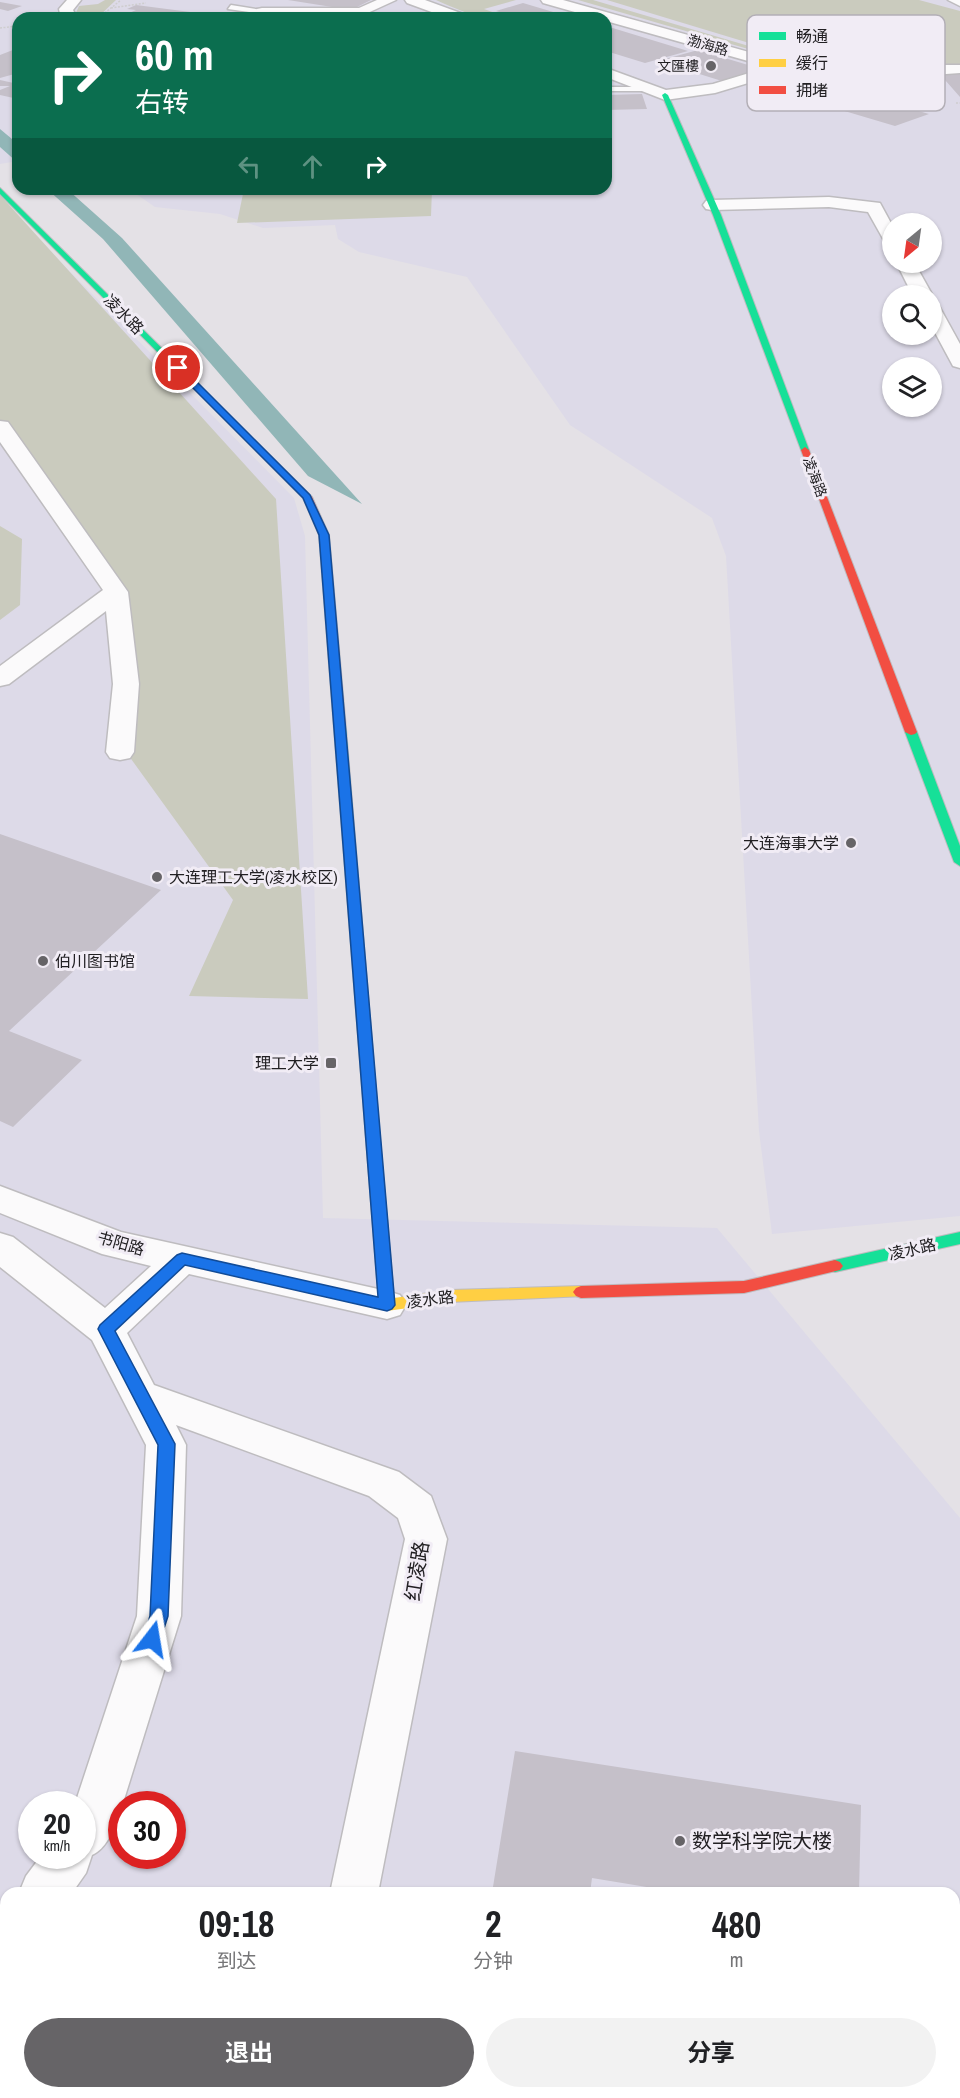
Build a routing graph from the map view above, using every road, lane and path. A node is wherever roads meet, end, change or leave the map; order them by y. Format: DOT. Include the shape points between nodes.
graph roads {
  1 [pos="74,0"];
  2 [pos="121,0"];
  3 [pos="389,0"];
  4 [pos="412,0"];
  5 [pos="548,0"];
  6 [pos="955,0"];
  7 [pos="960,2"];
  8 [pos="146,3"];
  9 [pos="231,7"];
  10 [pos="111,8"];
  11 [pos="66,12"];
  12 [pos="107,12"];
  13 [pos="249,12"];
  14 [pos="361,12"];
  15 [pos="445,12"];
  16 [pos="590,12"];
  17 [pos="612,18"];
  18 [pos="747,57"];
  19 [pos="612,74"];
  20 [pos="747,79"];
  21 [pos="612,89"];
  22 [pos="650,89"];
  23 [pos="665,95"];
  24 [pos="956,103"];
  25 [pos="960,103"];
  26 [pos="0,190"];
  27 [pos="712,205"];
  28 [pos="882,222"];
  29 [pos="942,329"];
  30 [pos="960,362"];
  31 [pos="0,427"];
  32 [pos="116,591"];
  33 [pos="0,678"];
  34 [pos="120,752"];
  35 [pos="959,854"];
  36 [pos="0,1199"];
  37 [pos="960,1238"];
  38 [pos="0,1246"];
  39 [pos="182,1259"];
  40 [pos="387,1305"];
  41 [pos="106,1329"];
  42 [pos="141,1396"];
  43 [pos="96,1813"];
  44 [pos="60,1869"];
  45 [pos="47,1887"];
  46 [pos="355,1887"];
  1 -- 11 [label="street"];
  2 -- 10 [label="path"];
  3 -- 14 [label="street"];
  4 -- 15 [label="street"];
  5 -- 16 [label="street, 渤海路"];
  6 -- 7 [label="street"];
  8 -- 10 [label="path"];
  9 -- 13 [label="lane"];
  10 -- 12 [label="path"];
  17 -- 18 [label="street, 渤海路"];
  19 -- 22 [label="street"];
  20 -- 23 [label="street"];
  21 -- 22 [label="lane"];
  22 -- 23 [label="street"];
  23 -- 27 [label="street, 凌海路"];
  24 -- 25 [label="path"];
  26 -- 40 [label="street, 凌水路" via="307,497 324,535"];
  27 -- 28 [label="street" via="829,202 874,207"];
  27 -- 35 [label="street, 凌海路"];
  29 -- 30 [label="street"];
  31 -- 32 [label="street"];
  32 -- 33 [label="street"];
  32 -- 34 [label="street" via="126,684"];
  36 -- 39 [label="street, 书阳路" via="116,1244"];
  37 -- 40 [label="street, 凌水路" via="744,1287 450,1296"];
  38 -- 41 [label="street"];
  39 -- 40 [label="street, 书阳路"];
  39 -- 41 [label="street"];
  41 -- 42 [label="street"];
  42 -- 43 [label="street" via="166,1444 159,1616"];
  42 -- 46 [label="street, 红凌路" via="384,1484 416,1508 426,1539"];
  44 -- 45 [label="street"];
}
